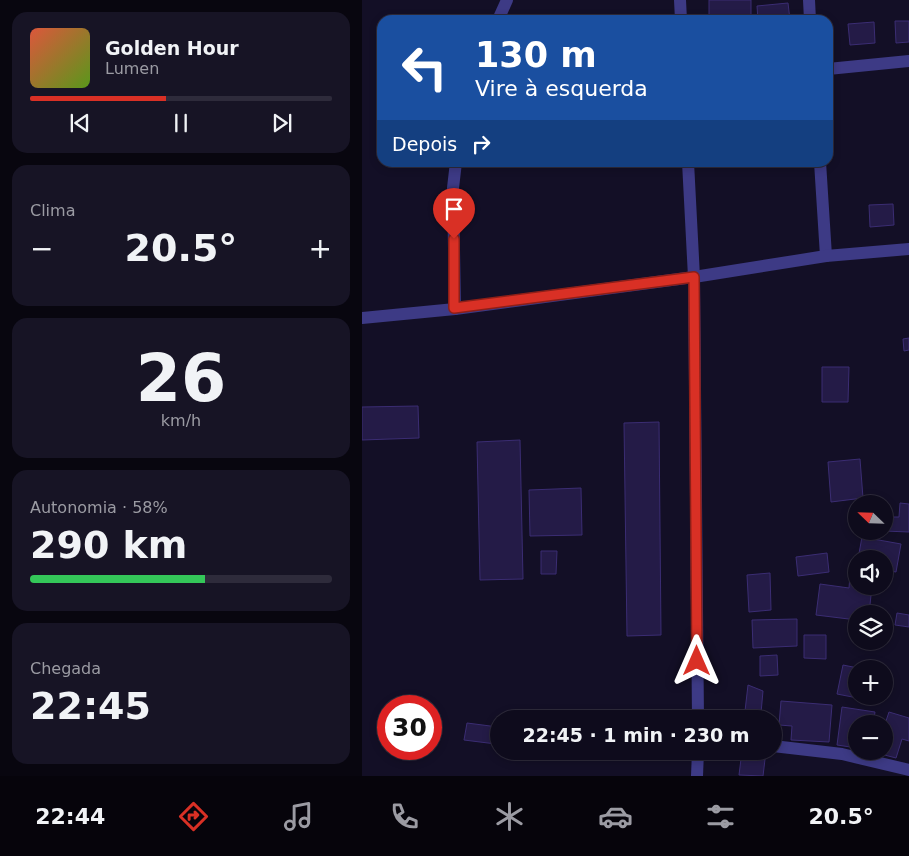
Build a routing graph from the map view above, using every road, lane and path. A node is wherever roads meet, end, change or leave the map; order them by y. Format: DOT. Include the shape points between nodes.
graph roads {
  1 [pos="507,0"];
  2 [pos="680,0"];
  3 [pos="809,0"];
  4 [pos="500,15"];
  5 [pos="681,15"];
  6 [pos="810,15"];
  7 [pos="908,61"];
  8 [pos="833,68"];
  9 [pos="455,167"];
  10 [pos="688,167"];
  11 [pos="820,167"];
  12 [pos="908,249"];
  13 [pos="826,256"];
  14 [pos="694,277"];
  15 [pos="454,308"];
  16 [pos="362,318"];
  17 [pos="698,710"];
  18 [pos="782,747"];
  19 [pos="698,760"];
  20 [pos="908,770"];
  21 [pos="698,776"];
  1 -- 4 [label="street"];
  2 -- 5 [label="street"];
  3 -- 6 [label="street"];
  7 -- 8 [label="street"];
  9 -- 15 [label="street"];
  10 -- 14 [label="street"];
  11 -- 13 [label="street"];
  12 -- 13 [label="street"];
  13 -- 14 [label="street"];
  14 -- 15 [label="street"];
  14 -- 17 [label="street"];
  15 -- 16 [label="street"];
  18 -- 20 [label="street" via="842,754"];
  19 -- 21 [label="street"];
}
